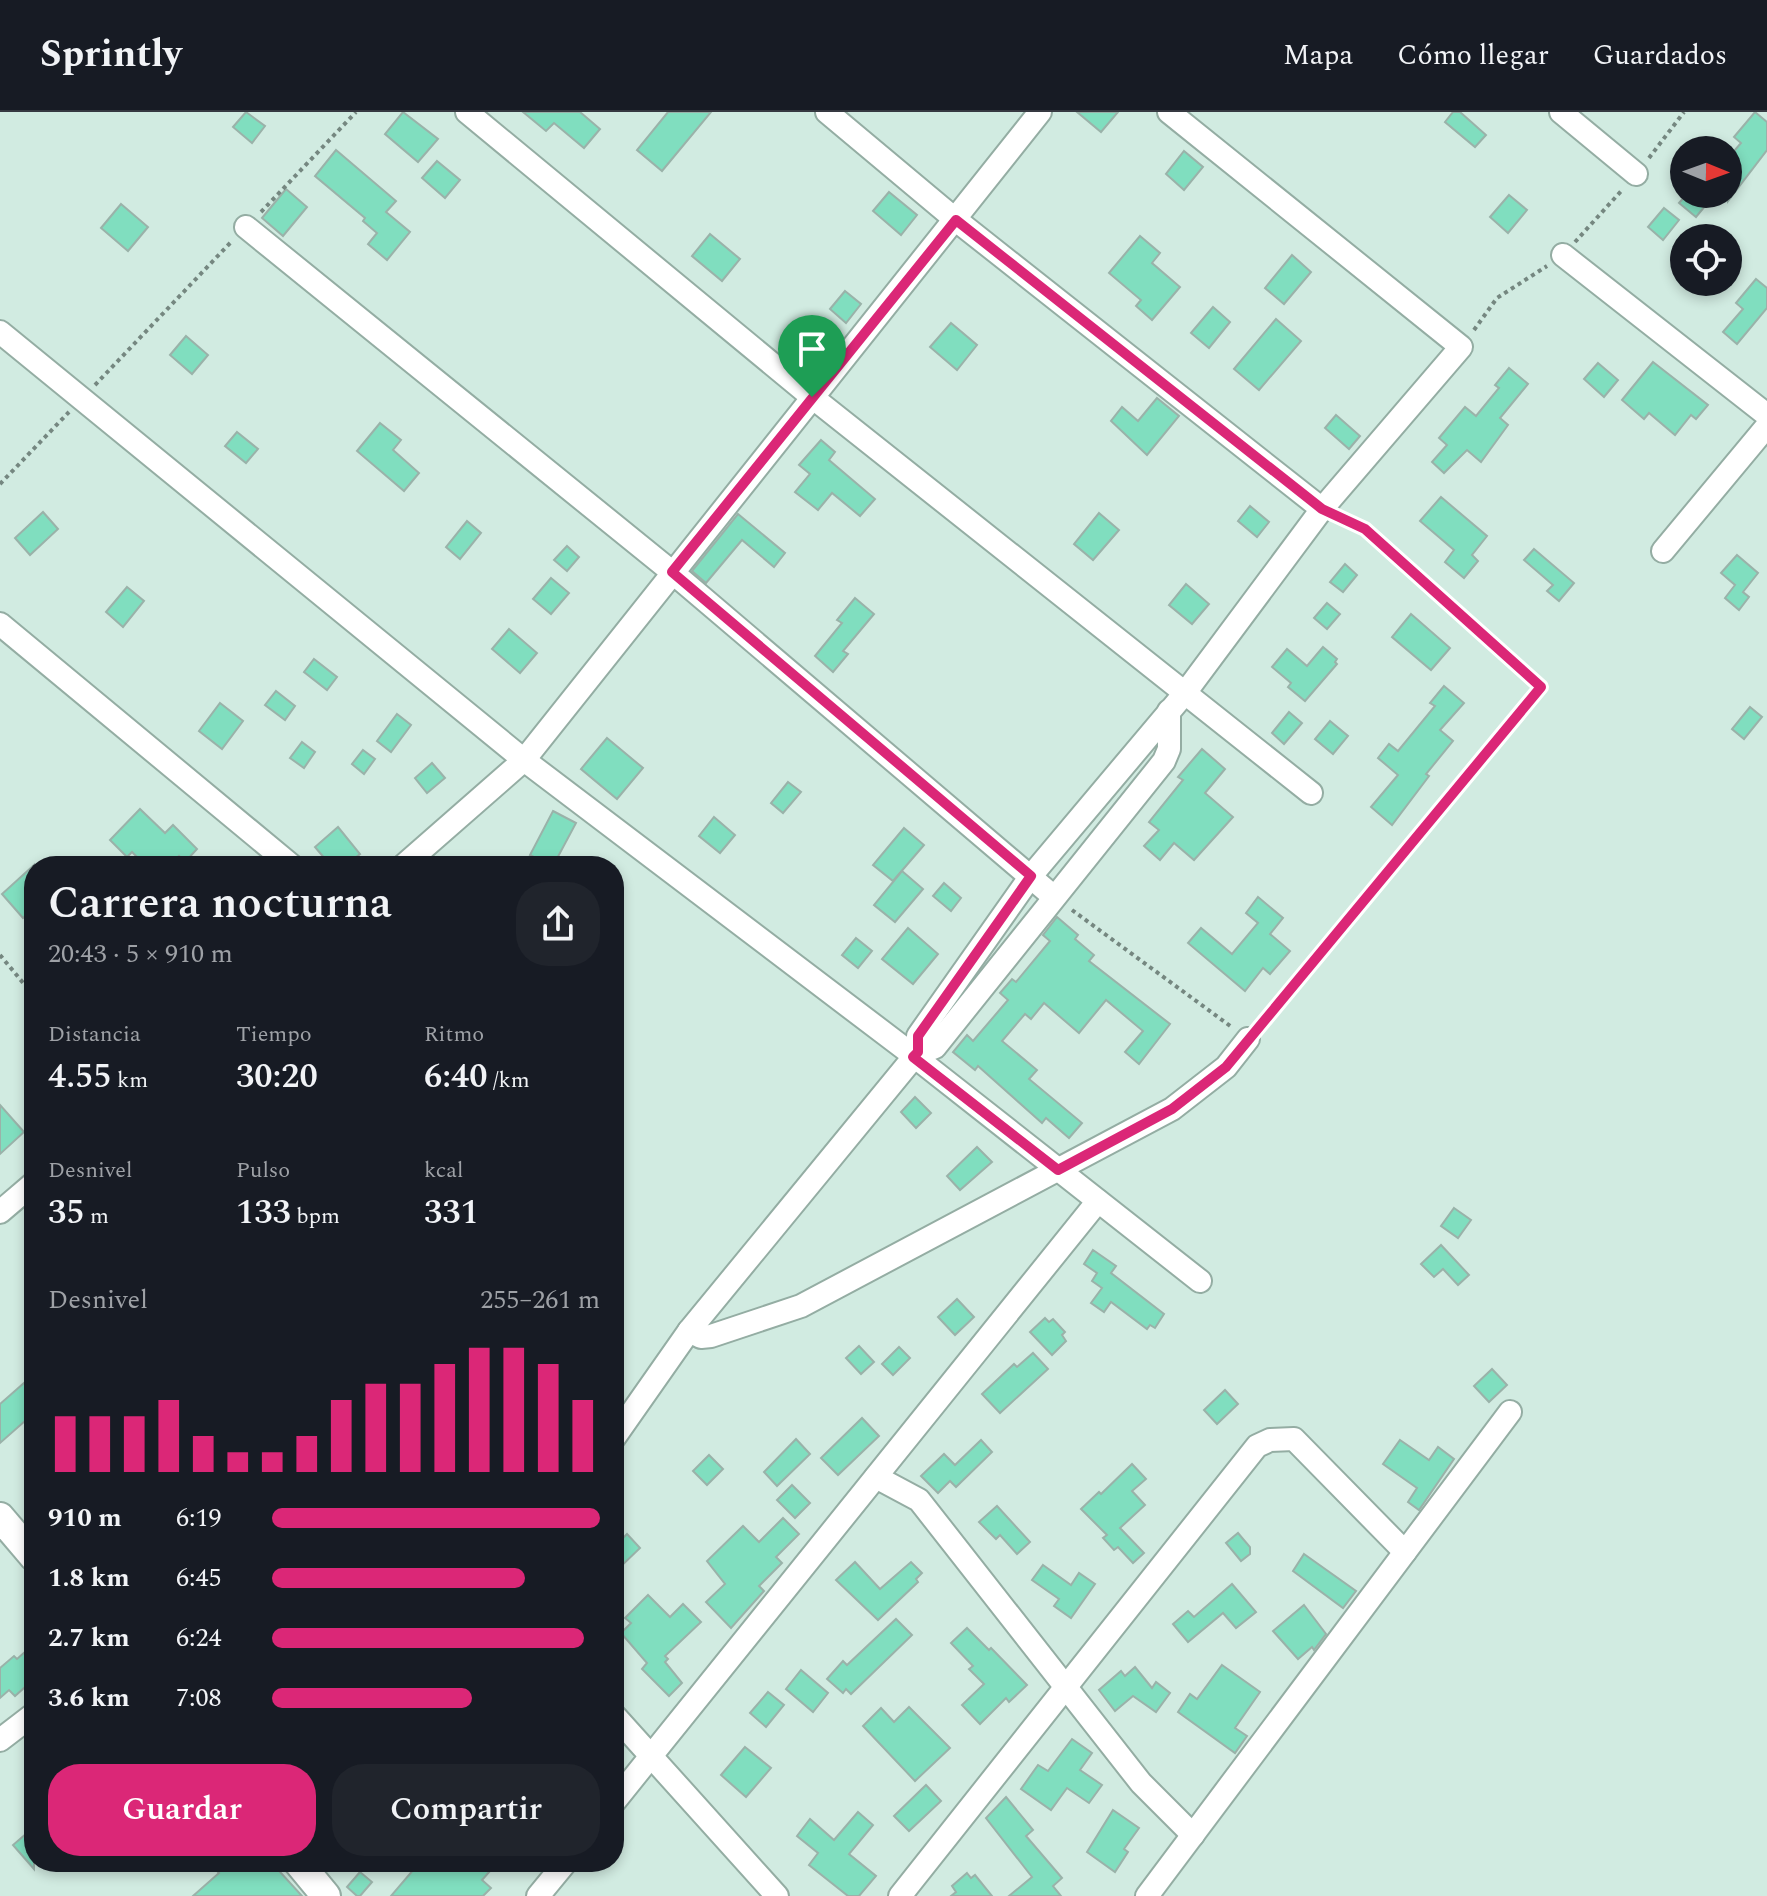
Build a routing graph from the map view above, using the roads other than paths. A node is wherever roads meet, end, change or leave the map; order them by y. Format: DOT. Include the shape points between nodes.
graph roads {
  1 [pos="467,112"];
  2 [pos="827,112"];
  3 [pos="1040,112"];
  4 [pos="1169,112"];
  5 [pos="1561,112"];
  6 [pos="1636,174"];
  7 [pos="956,220"];
  8 [pos="246,227"];
  9 [pos="1563,255"];
  10 [pos="0,332"];
  11 [pos="812,397"];
  12 [pos="1767,415"];
  13 [pos="1767,426"];
  14 [pos="1322,509"];
  15 [pos="1663,551"];
  16 [pos="672,572"];
  17 [pos="0,624"];
  18 [pos="1185,693"];
  19 [pos="1169,711"];
  20 [pos="524,760"];
  21 [pos="1311,793"];
  22 [pos="280,856"];
  23 [pos="414,856"];
  24 [pos="1031,876"];
  25 [pos="1054,897"];
  26 [pos="1248,1039"];
  27 [pos="916,1054"];
  28 [pos="1058,1170"];
  29 [pos="24,1192"];
  30 [pos="1098,1201"];
  31 [pos="0,1212"];
  32 [pos="1200,1281"];
  33 [pos="689,1331"];
  34 [pos="1510,1412"];
  35 [pos="624,1424"];
  36 [pos="876,1477"];
  37 [pos="0,1517"];
  38 [pos="24,1545"];
  39 [pos="1405,1552"];
  40 [pos="1066,1687"];
  41 [pos="24,1722"];
  42 [pos="624,1726"];
  43 [pos="0,1740"];
  44 [pos="651,1756"];
  45 [pos="624,1790"];
  46 [pos="1193,1835"];
  47 [pos="306,1872"];
  48 [pos="558,1872"];
  49 [pos="326,1896"];
  50 [pos="538,1896"];
  51 [pos="777,1896"];
  52 [pos="900,1896"];
  53 [pos="1147,1896"];
  1 -- 11 [label="street"];
  2 -- 7 [label="street"];
  3 -- 7 [label="street"];
  4 -- 14 [label="street" via="1461,347"];
  5 -- 6 [label="street"];
  7 -- 11 [label="street"];
  7 -- 14 [label="street"];
  8 -- 16 [label="street"];
  9 -- 12 [label="street"];
  10 -- 20 [label="street"];
  11 -- 16 [label="street"];
  11 -- 18 [label="street"];
  13 -- 15 [label="street"];
  14 -- 18 [label="street"];
  16 -- 20 [label="street"];
  16 -- 24 [label="street"];
  17 -- 22 [label="street"];
  18 -- 19 [label="street"];
  18 -- 21 [label="street"];
  19 -- 24 [label="street"];
  19 -- 25 [label="street" via="1164,761"];
  20 -- 23 [label="street"];
  20 -- 27 [label="street"];
  24 -- 25 [label="street"];
  24 -- 27 [label="street" via="918,1036"];
  25 -- 27 [label="street" via="935,1047"];
  26 -- 28 [label="street" via="1226,1067 1172,1109"];
  27 -- 28 [label="street"];
  27 -- 33 [label="street"];
  28 -- 30 [label="street"];
  28 -- 33 [label="street" via="801,1306 711,1336"];
  29 -- 31 [label="street"];
  30 -- 32 [label="street"];
  30 -- 36 [label="street"];
  33 -- 35 [label="street"];
  34 -- 39 [label="street"];
  36 -- 40 [label="street" via="919,1500"];
  36 -- 44 [label="street"];
  37 -- 38 [label="street"];
  39 -- 40 [label="street" via="1294,1439 1270,1440 1257,1446"];
  39 -- 46 [label="street"];
  40 -- 46 [label="street" via="1141,1783"];
  40 -- 52 [label="street"];
  41 -- 43 [label="street"];
  42 -- 44 [label="street"];
  44 -- 45 [label="street"];
  44 -- 51 [label="street"];
  46 -- 53 [label="street"];
  47 -- 49 [label="street"];
  48 -- 50 [label="street"];
}
